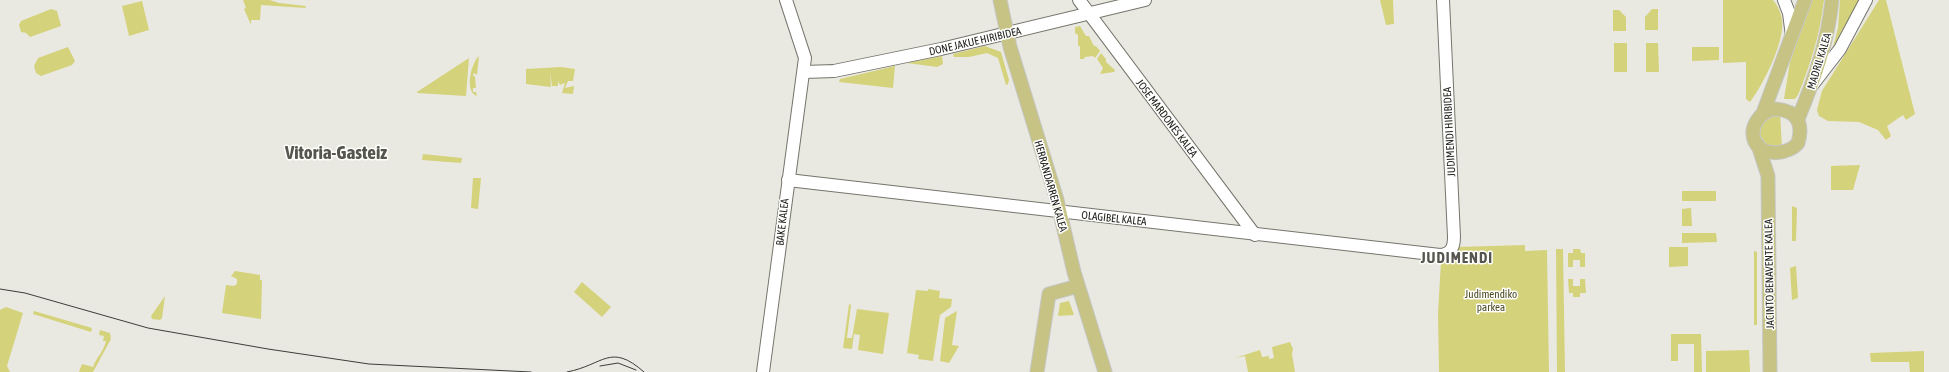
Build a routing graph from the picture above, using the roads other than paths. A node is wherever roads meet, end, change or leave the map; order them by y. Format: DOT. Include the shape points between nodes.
graph roads {
  1 [pos="786,0"];
  2 [pos="1000,0"];
  3 [pos="1079,0"];
  4 [pos="1145,0"];
  5 [pos="1443,0"];
  6 [pos="1784,0"];
  7 [pos="1805,0"];
  8 [pos="1832,0"];
  9 [pos="1866,0"];
  10 [pos="1089,14"];
  11 [pos="1007,34"];
  12 [pos="1792,36"];
  13 [pos="804,72"];
  14 [pos="1812,85"];
  15 [pos="1764,113"];
  16 [pos="1798,119"];
  17 [pos="1758,145"];
  18 [pos="1777,153"];
  19 [pos="1768,176"];
  20 [pos="788,180"];
  21 [pos="1059,212"];
  22 [pos="1255,235"];
  23 [pos="1440,256"];
  24 [pos="1078,286"];
  25 [pos="763,372"];
  26 [pos="1037,372"];
  27 [pos="1105,372"];
  28 [pos="1770,372"];
  1 -- 13 [label="main road, BAKE KALEA" via="805,53"];
  2 -- 11 [label="main road, HERRANDARREN KALEA"];
  3 -- 10 [label="main road, JOSE MARDONES KALEA"];
  4 -- 10 [label="main road, DONE JAKUE HIRIBIDEA"];
  5 -- 23 [label="main road, JUDIMENDI HIRIBIDEA" via="1454,237 1450,253"];
  6 -- 12 [label="main road" via="1789,13"];
  7 -- 12 [label="main road"];
  8 -- 14 [label="main road, MADRIL KALEA" via="1827,40"];
  9 -- 14 [label="main road" via="1840,49"];
  10 -- 11 [label="main road, DONE JAKUE HIRIBIDEA"];
  10 -- 22 [label="main road, JOSE MARDONES KALEA"];
  11 -- 13 [label="main road, DONE JAKUE HIRIBIDEA" via="834,71"];
  11 -- 21 [label="main road, HERRANDARREN KALEA"];
  12 -- 15 [label="main road"];
  13 -- 20 [label="main road, BAKE KALEA"];
  14 -- 16 [label="main road, MADRIL KALEA"];
  15 -- 16 [label="main road" via="1782,109"];
  15 -- 17 [label="main road" via="1759,117 1755,127 1754,138"];
  16 -- 18 [label="main road" via="1798,143 1789,150"];
  17 -- 18 [label="main road"];
  17 -- 19 [label="main road, JACINTO BENAVENTE KALEA"];
  18 -- 19 [label="main road, JACINTO BENAVENTE KALEA"];
  19 -- 28 [label="main road, JACINTO BENAVENTE KALEA"];
  20 -- 21 [label="main road, OLAGIBEL KALEA"];
  20 -- 25 [label="main road, BAKE KALEA"];
  21 -- 22 [label="main road, OLAGIBEL KALEA"];
  21 -- 24 [label="main road, HERRANDARREN KALEA"];
  22 -- 23 [label="main road, OLAGIBEL KALEA"];
  24 -- 26 [label="main road" via="1049,294"];
  24 -- 27 [label="main road, HERRANDARREN KALEA"];
}
